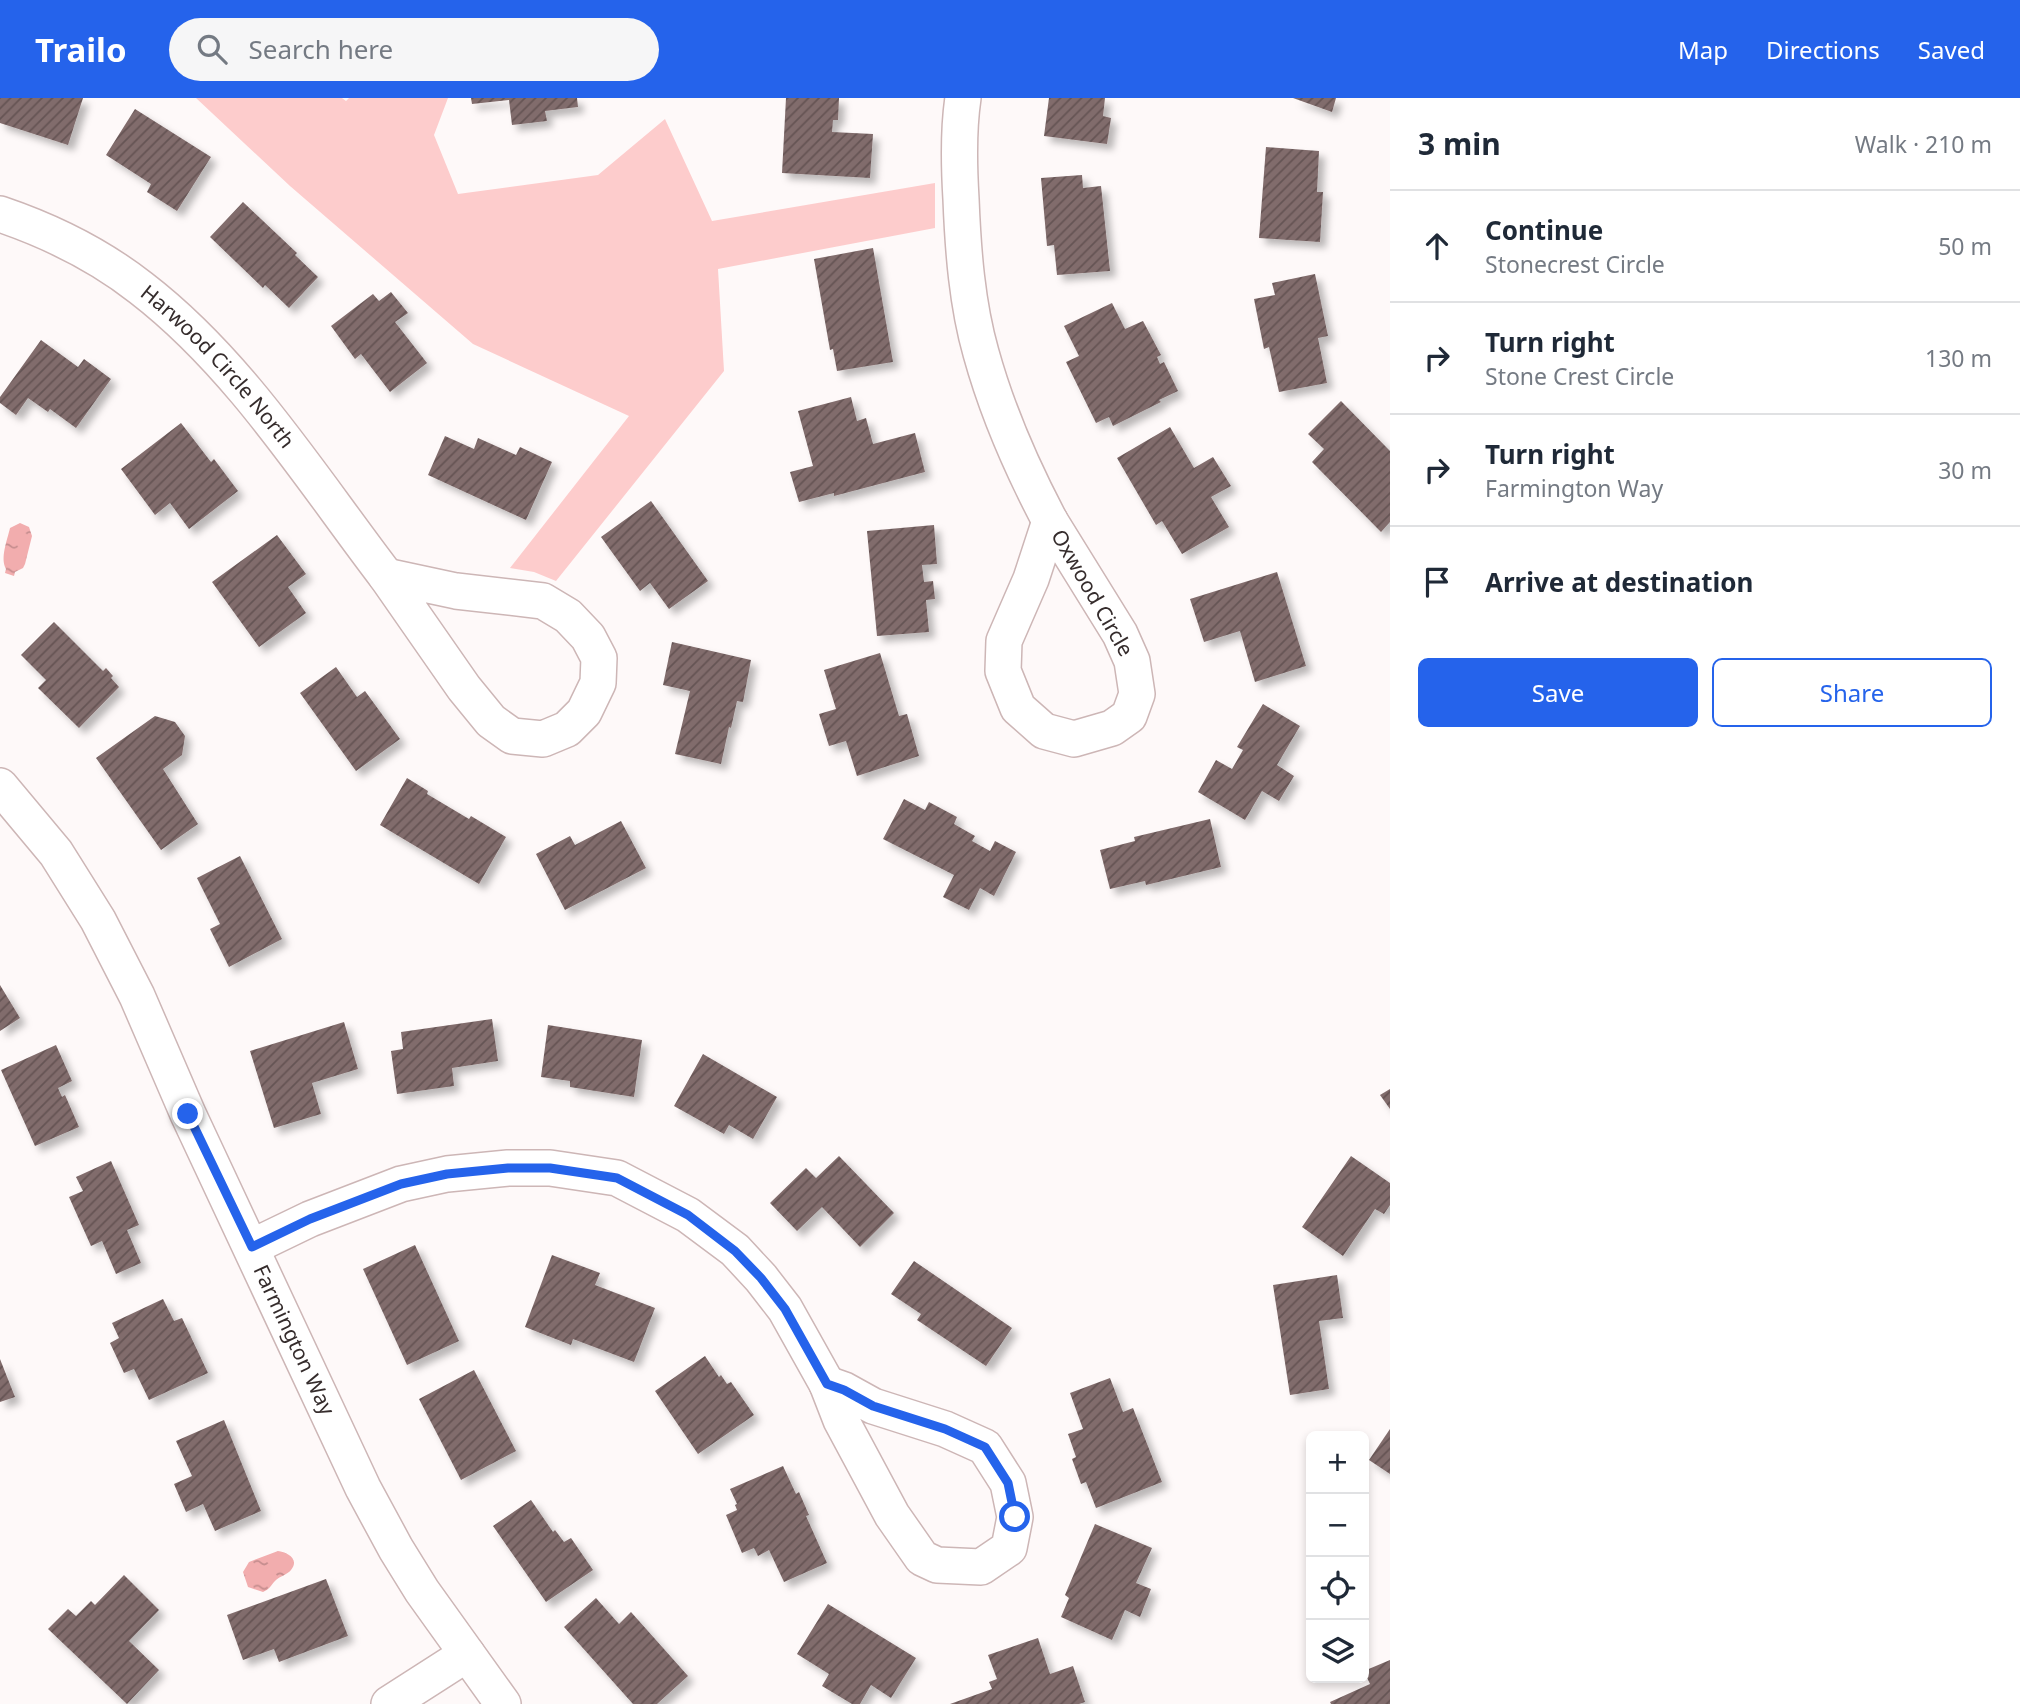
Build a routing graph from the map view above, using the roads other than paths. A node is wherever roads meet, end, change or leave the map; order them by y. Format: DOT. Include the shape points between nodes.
graph roads {
  1 [pos="963,98"];
  2 [pos="0,214"];
  3 [pos="1050,521"];
  4 [pos="386,576"];
  5 [pos="2,791"];
  6 [pos="252,1247"];
  7 [pos="827,1384"];
  8 [pos="467,1654"];
  9 [pos="389,1704"];
  10 [pos="503,1704"];
  1 -- 3 [label="street, Oxwood Circle" via="959,170 963,259 980,351 1001,413"];
  2 -- 4 [label="street, Harwood Circle North" via="93,255 141,287 185,326 276,427"];
  3 -- 3 [label="street, Oxwood Circle" via="1004,640 1003,671 1018,708 1044,731 1074,739 1112,728 1129,716 1137,694 1132,661 1120,634"];
  4 -- 4 [label="street, Harwood Circle North" via="464,688 491,721 512,736 542,739 567,729 584,712 598,683 599,658 588,637 568,616 543,601 456,591"];
  5 -- 6 [label="street, Farmington Way" via="55,853 98,920"];
  6 -- 7 [label="street" via="401,1184 447,1174 550,1168 617,1178 688,1215 735,1251 785,1309"];
  6 -- 8 [label="street, Farmington Way" via="363,1488 402,1560"];
  7 -- 7 [label="street" via="891,1515 922,1558 937,1565 981,1567 1009,1548 1015,1517 1008,1483 985,1447"];
  8 -- 9 [label="street"];
  8 -- 10 [label="street, Farmington Way"];
}
